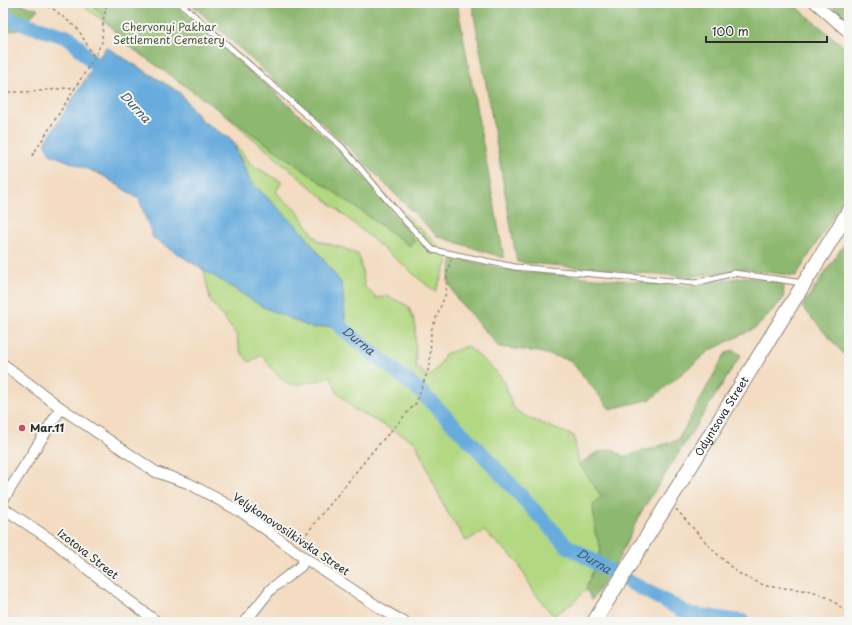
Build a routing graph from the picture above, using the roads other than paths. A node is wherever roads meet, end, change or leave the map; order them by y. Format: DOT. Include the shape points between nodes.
graph roads {
  1 [pos="180,3"];
  2 [pos="815,3"];
  3 [pos="849,33"];
  4 [pos="849,211"];
  5 [pos="804,283"];
  6 [pos="3,364"];
  7 [pos="61,408"];
  8 [pos="3,500"];
  9 [pos="3,508"];
  10 [pos="305,558"];
  11 [pos="157,622"];
  12 [pos="245,622"];
  13 [pos="404,622"];
  14 [pos="594,622"];
  1 -- 5 [label="lane" via="342,147 433,250 515,267 695,283 734,273"];
  2 -- 3 [label="street"];
  4 -- 5 [label="main road, Odyntsova Street"];
  5 -- 14 [label="main road, Odyntsova Street"];
  6 -- 7 [label="street, Velykonovosilkivska Street"];
  7 -- 8 [label="street"];
  7 -- 10 [label="street, Velykonovosilkivska Street" via="156,472 188,483 243,513"];
  9 -- 11 [label="street, Izotova Street" via="56,543"];
  10 -- 12 [label="street" via="302,566 271,589"];
  10 -- 13 [label="street, Velykonovosilkivska Street"];
}
